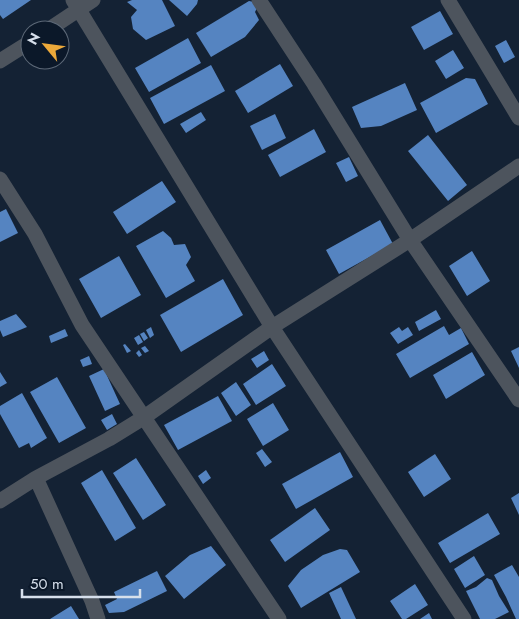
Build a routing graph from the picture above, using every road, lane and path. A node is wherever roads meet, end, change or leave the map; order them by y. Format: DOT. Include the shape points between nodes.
graph roads {
  1 [pos="93,0"];
  2 [pos="259,0"];
  3 [pos="448,0"];
  4 [pos="76,5"];
  5 [pos="59,20"];
  6 [pos="20,48"];
  7 [pos="0,61"];
  8 [pos="519,118"];
  9 [pos="519,166"];
  10 [pos="0,179"];
  11 [pos="410,240"];
  12 [pos="272,327"];
  13 [pos="519,400"];
  14 [pos="143,418"];
  15 [pos="36,478"];
  16 [pos="0,501"];
  17 [pos="98,619"];
  18 [pos="279,619"];
  19 [pos="464,619"];
  1 -- 4 [label="street"];
  2 -- 11 [label="street"];
  3 -- 8 [label="street"];
  4 -- 5 [label="street"];
  4 -- 12 [label="street"];
  6 -- 7 [label="street"];
  9 -- 11 [label="street"];
  10 -- 14 [label="street" via="35,234 82,325"];
  11 -- 12 [label="street"];
  11 -- 13 [label="street"];
  12 -- 14 [label="street"];
  12 -- 19 [label="street"];
  14 -- 15 [label="street"];
  14 -- 18 [label="street"];
  15 -- 16 [label="street"];
  15 -- 17 [label="street"];
}
